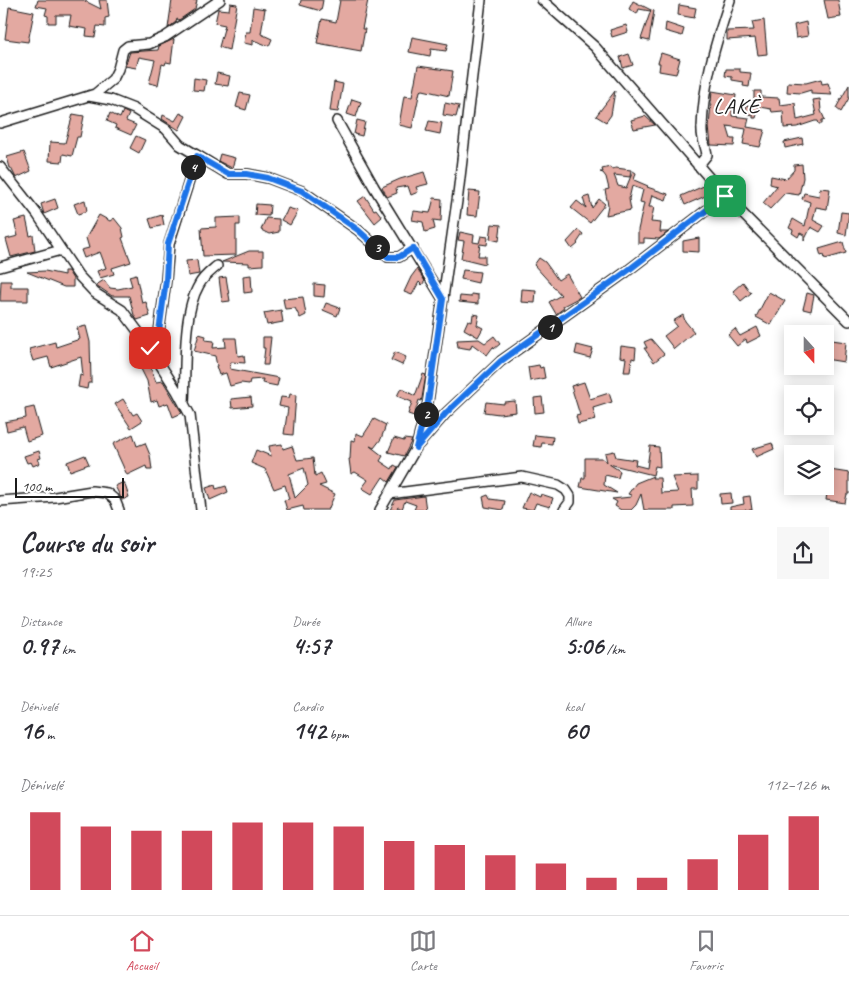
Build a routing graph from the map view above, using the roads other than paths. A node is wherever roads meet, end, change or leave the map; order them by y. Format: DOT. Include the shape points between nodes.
graph roads {
  1 [pos="220,0"];
  2 [pos="481,0"];
  3 [pos="542,0"];
  4 [pos="730,0"];
  5 [pos="89,96"];
  6 [pos="337,120"];
  7 [pos="0,123"];
  8 [pos="197,156"];
  9 [pos="698,166"];
  10 [pos="0,167"];
  11 [pos="725,196"];
  12 [pos="413,248"];
  13 [pos="61,250"];
  14 [pos="217,266"];
  15 [pos="0,267"];
  16 [pos="443,299"];
  17 [pos="849,321"];
  18 [pos="150,348"];
  19 [pos="184,404"];
  20 [pos="416,448"];
  21 [pos="389,494"];
  22 [pos="0,501"];
  23 [pos="119,510"];
  24 [pos="201,510"];
  25 [pos="380,510"];
  26 [pos="564,510"];
  1 -- 5 [label="street" via="165,37 149,44 128,46 123,50 113,79"];
  2 -- 16 [label="street"];
  3 -- 9 [label="street" via="594,47"];
  4 -- 9 [label="street" via="707,77 702,129 706,155"];
  5 -- 7 [label="street"];
  5 -- 8 [label="street" via="134,109 166,129 180,145"];
  6 -- 12 [label="street"];
  8 -- 12 [label="street" via="228,174 261,177 302,191 358,230 388,257 399,257"];
  8 -- 18 [label="street" via="168,244 159,332"];
  9 -- 11 [label="street"];
  10 -- 13 [label="street"];
  11 -- 17 [label="street"];
  11 -- 20 [label="street" via="501,361 446,413"];
  12 -- 16 [label="street"];
  13 -- 15 [label="street"];
  13 -- 18 [label="street" via="95,293 122,310"];
  14 -- 19 [label="street" via="205,276 193,298 188,319"];
  16 -- 20 [label="street" via="428,402"];
  18 -- 19 [label="street"];
  19 -- 24 [label="street" via="190,415"];
  20 -- 21 [label="street"];
  21 -- 25 [label="street"];
  21 -- 26 [label="street" via="522,477 558,485 566,490 570,502"];
  22 -- 23 [label="street" via="92,491 107,493"];
}
